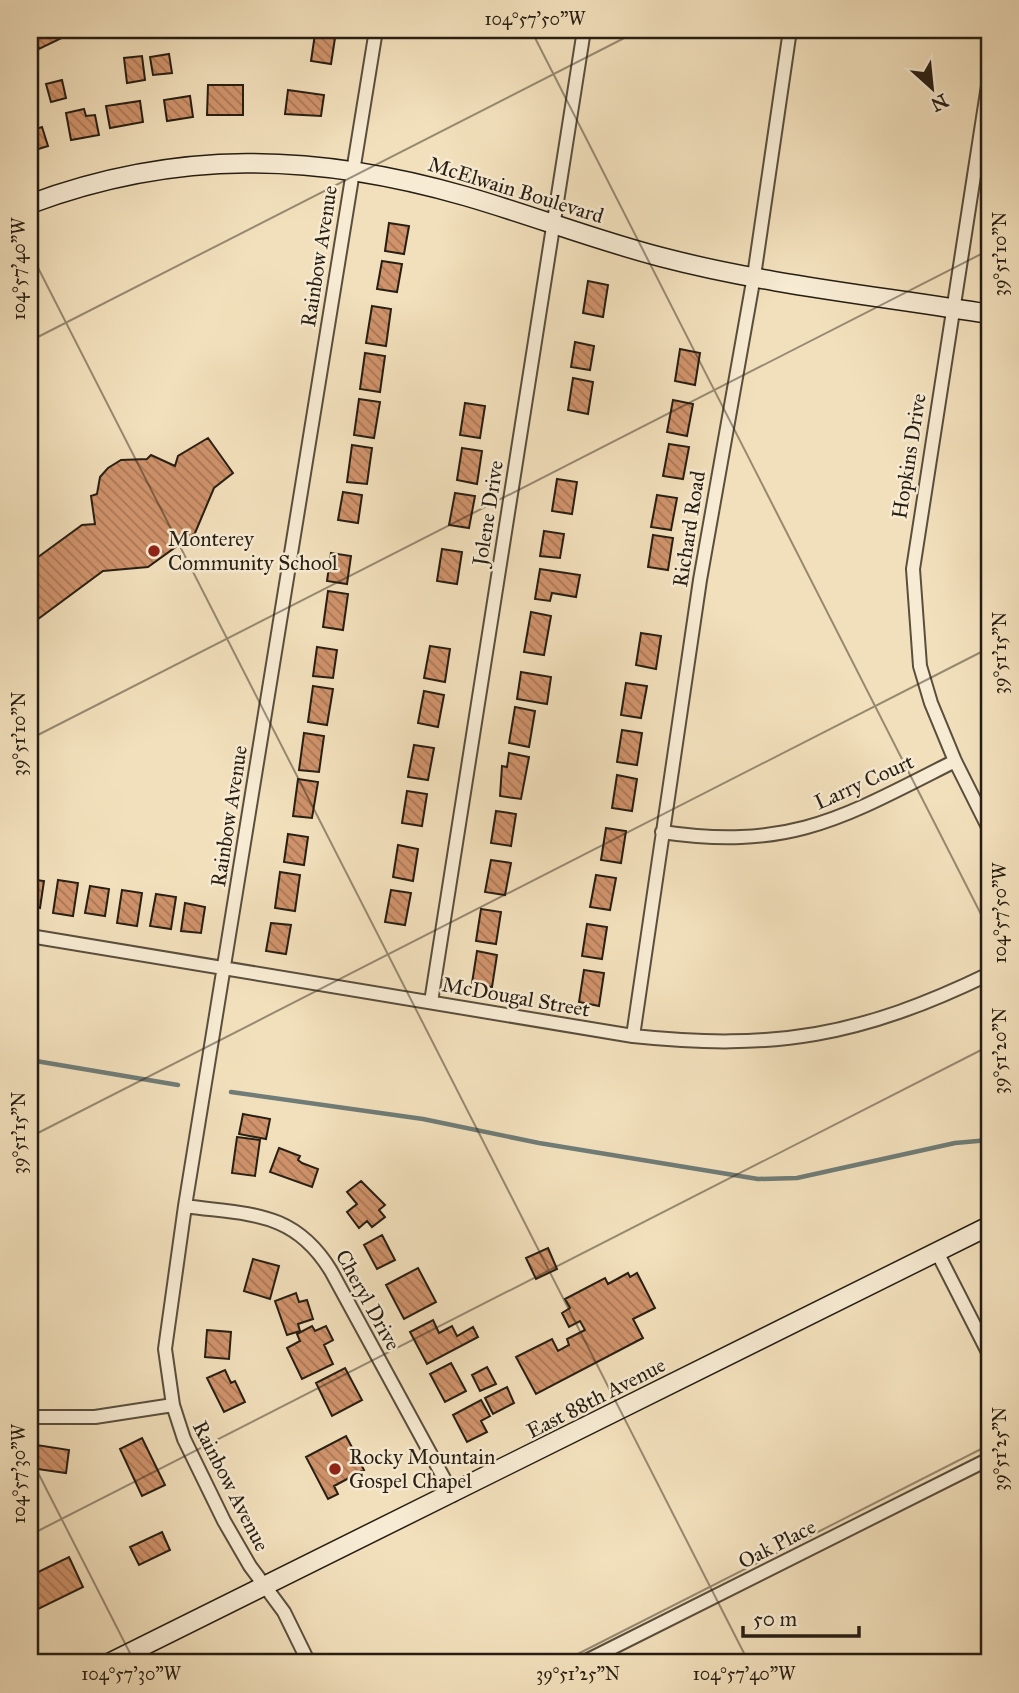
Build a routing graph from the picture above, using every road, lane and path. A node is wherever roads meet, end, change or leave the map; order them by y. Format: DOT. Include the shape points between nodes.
graph roads {
  1 [pos="376,30"];
  2 [pos="584,30"];
  3 [pos="790,30"];
  4 [pos="989,79"];
  5 [pos="352,170"];
  6 [pos="30,204"];
  7 [pos="552,223"];
  8 [pos="754,276"];
  9 [pos="953,308"];
  10 [pos="989,314"];
  11 [pos="955,761"];
  12 [pos="989,829"];
  13 [pos="662,832"];
  14 [pos="30,936"];
  15 [pos="225,968"];
  16 [pos="989,974"];
  17 [pos="431,1002"];
  18 [pos="633,1036"];
  19 [pos="185,1206"];
  20 [pos="989,1226"];
  21 [pos="937,1252"];
  22 [pos="989,1354"];
  23 [pos="173,1405"];
  24 [pos="30,1417"];
  25 [pos="989,1459"];
  26 [pos="453,1494"];
  27 [pos="266,1587"];
  28 [pos="989,1661"];
  29 [pos="109,1663"];
  30 [pos="309,1663"];
  31 [pos="582,1663"];
  32 [pos="980,1663"];
  1 -- 5 [label="street, Rainbow Avenue"];
  2 -- 7 [label="street, Jolene Drive"];
  3 -- 8 [label="street, Richard Road"];
  4 -- 9 [label="street, Hopkins Drive"];
  5 -- 6 [label="street, McElwain Boulevard" via="278,163 165,167"];
  5 -- 7 [label="street, McElwain Boulevard" via="410,181"];
  5 -- 15 [label="street, Rainbow Avenue"];
  7 -- 8 [label="street, McElwain Boulevard" via="663,258"];
  7 -- 17 [label="street, Jolene Drive"];
  8 -- 9 [label="street, McElwain Boulevard"];
  8 -- 13 [label="street, Richard Road" via="700,580"];
  9 -- 10 [label="street, McElwain Boulevard"];
  9 -- 11 [label="street, Hopkins Drive" via="913,569 920,666"];
  11 -- 12 [label="street, Hopkins Drive"];
  11 -- 13 [label="street, Larry Court" via="852,813 798,831 737,839"];
  13 -- 18 [label="street, Richard Road"];
  14 -- 15 [label="street, McDougal Street"];
  15 -- 17 [label="street, McDougal Street"];
  15 -- 19 [label="street, Rainbow Avenue"];
  16 -- 18 [label="street, McDougal Street" via="886,1018 816,1035 716,1044"];
  17 -- 18 [label="street, McDougal Street"];
  19 -- 23 [label="street, Rainbow Avenue" via="165,1349"];
  19 -- 26 [label="street, Cheryl Drive" via="268,1218 307,1239 331,1271"];
  20 -- 21 [label="street, East 88th Avenue"];
  21 -- 22 [label="street"];
  21 -- 26 [label="street, East 88th Avenue"];
  23 -- 24 [label="street" via="95,1417"];
  23 -- 27 [label="street, Rainbow Avenue" via="215,1503"];
  25 -- 31 [label="street, Oak Place"];
  26 -- 27 [label="street, East 88th Avenue"];
  27 -- 29 [label="street, East 88th Avenue"];
  27 -- 30 [label="street, Rainbow Avenue"];
  28 -- 32 [label="street"];
}
